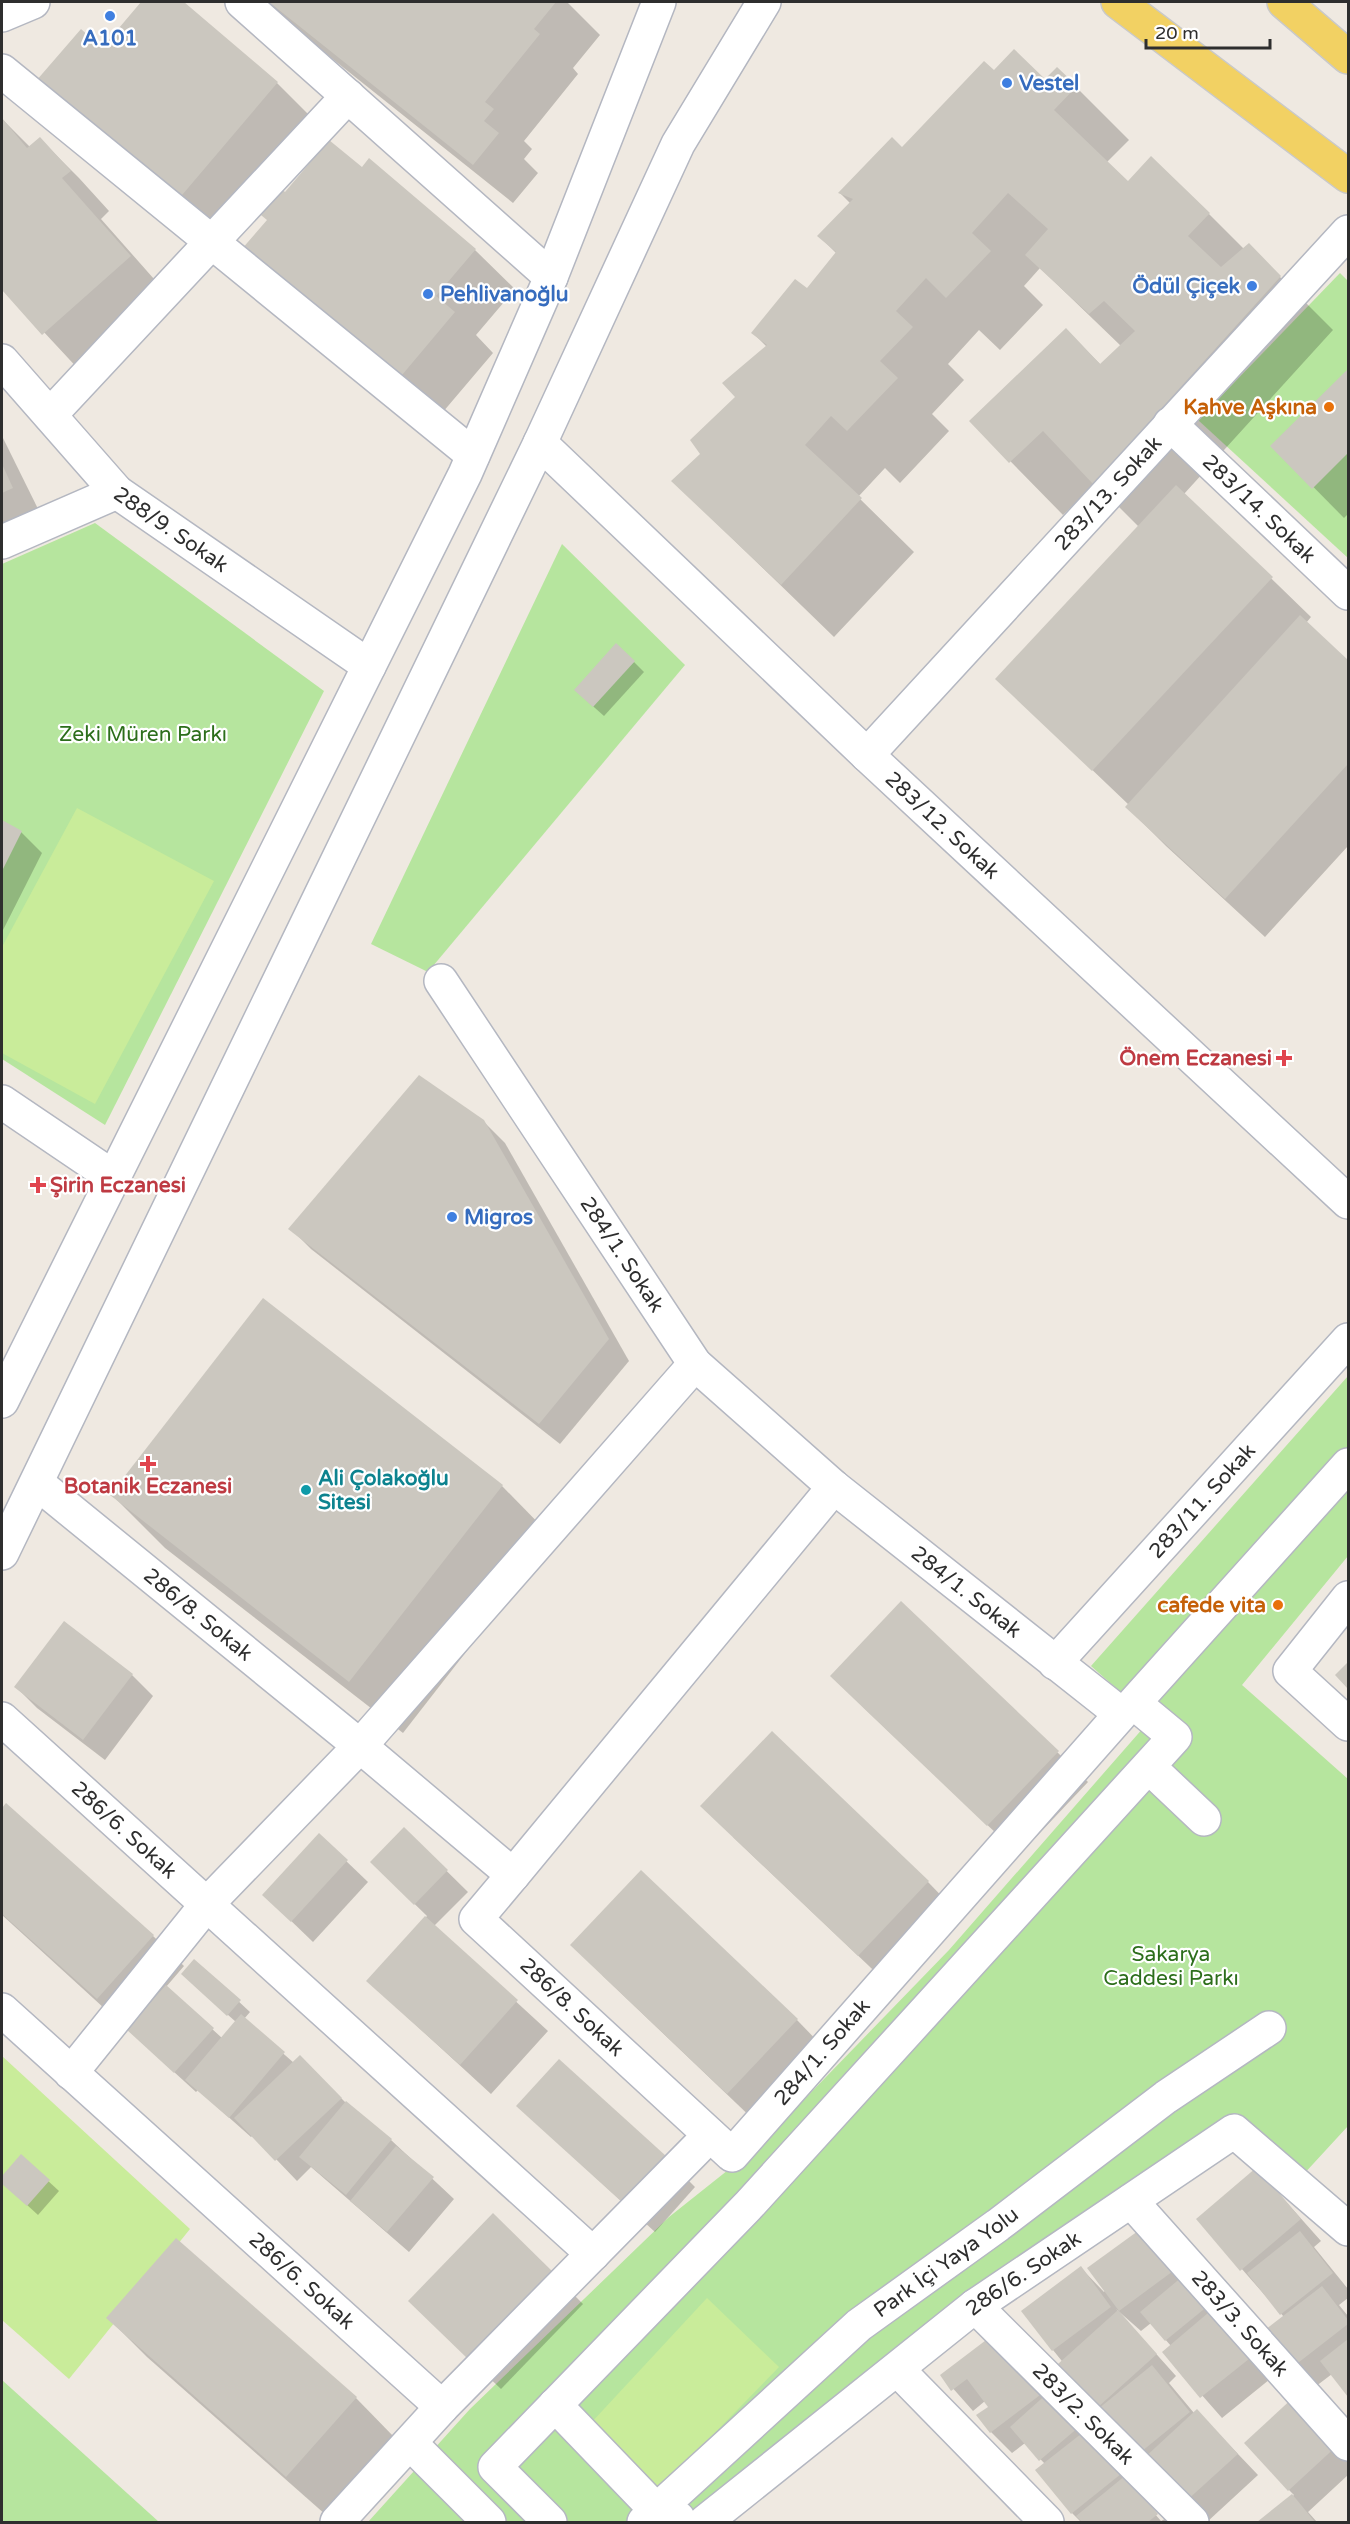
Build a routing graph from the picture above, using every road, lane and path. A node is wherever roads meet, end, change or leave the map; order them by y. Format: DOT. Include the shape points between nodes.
graph roads {
  1 [pos="33,2"];
  2 [pos="242,2"];
  3 [pos="659,2"];
  4 [pos="764,2"];
  5 [pos="1118,2"];
  6 [pos="1284,2"];
  7 [pos="2,15"];
  8 [pos="1348,57"];
  9 [pos="2,71"];
  10 [pos="348,96"];
  11 [pos="1348,176"];
  12 [pos="212,243"];
  13 [pos="1343,249"];
  14 [pos="551,277"];
  15 [pos="2,361"];
  16 [pos="50,415"];
  17 [pos="1170,424"];
  18 [pos="540,443"];
  19 [pos="473,455"];
  20 [pos="117,492"];
  21 [pos="2,542"];
  22 [pos="1348,593"];
  23 [pos="369,666"];
  24 [pos="867,755"];
  25 [pos="441,981"];
  26 [pos="2,1102"];
  27 [pos="112,1177"];
  28 [pos="1348,1202"];
  29 [pos="1348,1340"];
  30 [pos="695,1364"];
  31 [pos="2,1401"];
  32 [pos="1348,1465"];
  33 [pos="36,1483"];
  34 [pos="834,1487"];
  35 [pos="2,1553"];
  36 [pos="1348,1598"];
  37 [pos="1055,1663"];
  38 [pos="2,1719"];
  39 [pos="1348,1724"];
  40 [pos="360,1746"];
  41 [pos="1149,1767"];
  42 [pos="1204,1819"];
  43 [pos="513,1875"];
  44 [pos="207,1904"];
  45 [pos="2,2010"];
  46 [pos="1269,2028"];
  47 [pos="71,2073"];
  48 [pos="710,2134"];
  49 [pos="1131,2201"];
  50 [pos="1348,2229"];
  51 [pos="593,2254"];
  52 [pos="975,2306"];
  53 [pos="898,2370"];
  54 [pos="555,2405"];
  55 [pos="442,2407"];
  56 [pos="410,2443"];
  57 [pos="1348,2444"];
  58 [pos="651,2517"];
  59 [pos="337,2523"];
  60 [pos="489,2523"];
  61 [pos="550,2523"];
  62 [pos="689,2523"];
  63 [pos="705,2523"];
  64 [pos="1047,2523"];
  65 [pos="1192,2523"];
  1 -- 7 [label="street"];
  2 -- 10 [label="street"];
  3 -- 14 [label="street"];
  4 -- 18 [label="street" via="678,144"];
  5 -- 11 [label="main road"];
  6 -- 8 [label="main road"];
  9 -- 12 [label="street"];
  10 -- 12 [label="street"];
  10 -- 14 [label="street"];
  12 -- 16 [label="street"];
  12 -- 19 [label="street"];
  13 -- 17 [label="street, 283/13. Sokak"];
  14 -- 19 [label="street"];
  15 -- 16 [label="street, 288/9. Sokak"];
  16 -- 20 [label="street, 288/9. Sokak"];
  17 -- 22 [label="street, 283/14. Sokak"];
  17 -- 24 [label="street, 283/13. Sokak"];
  18 -- 24 [label="street, 283/12. Sokak"];
  18 -- 33 [label="street"];
  19 -- 23 [label="street"];
  20 -- 21 [label="street"];
  20 -- 23 [label="street, 288/9. Sokak"];
  23 -- 27 [label="street"];
  24 -- 28 [label="street, 283/12. Sokak"];
  25 -- 30 [label="street, 284/1. Sokak"];
  26 -- 27 [label="street"];
  27 -- 31 [label="street"];
  29 -- 37 [label="street, 283/11. Sokak"];
  30 -- 34 [label="street, 284/1. Sokak"];
  30 -- 40 [label="street"];
  32 -- 41 [label="street" via="1134,1703 1175,1737"];
  33 -- 35 [label="street"];
  33 -- 40 [label="street, 286/8. Sokak"];
  34 -- 37 [label="street, 284/1. Sokak"];
  34 -- 43 [label="street"];
  36 -- 39 [label="street" via="1290,1671"];
  37 -- 48 [label="street, 284/1. Sokak" via="1121,1714 732,2155"];
  38 -- 44 [label="street, 286/6. Sokak"];
  40 -- 43 [label="street, 286/8. Sokak"];
  40 -- 44 [label="street"];
  41 -- 42 [label="street"];
  41 -- 54 [label="street" via="748,2206"];
  43 -- 48 [label="street, 286/8. Sokak" via="477,1919"];
  44 -- 47 [label="street"];
  44 -- 51 [label="street, 286/6. Sokak"];
  45 -- 47 [label="street, 286/6. Sokak"];
  46 -- 58 [label="street, Park İçi Yaya Yolu" via="1166,2097 859,2325"];
  47 -- 55 [label="street, 286/6. Sokak"];
  48 -- 51 [label="street"];
  49 -- 50 [label="street, 286/6. Sokak" via="1234,2131"];
  49 -- 52 [label="street, 286/6. Sokak"];
  49 -- 57 [label="street, 283/3. Sokak"];
  51 -- 55 [label="street"];
  52 -- 53 [label="street, 286/6. Sokak"];
  52 -- 65 [label="street, 283/2. Sokak"];
  53 -- 63 [label="street, 286/6. Sokak"];
  53 -- 64 [label="street"];
  54 -- 58 [label="street"];
  54 -- 61 [label="street" via="495,2467"];
  55 -- 56 [label="street"];
  56 -- 59 [label="street"];
  56 -- 60 [label="street"];
  58 -- 62 [label="street"];
}
